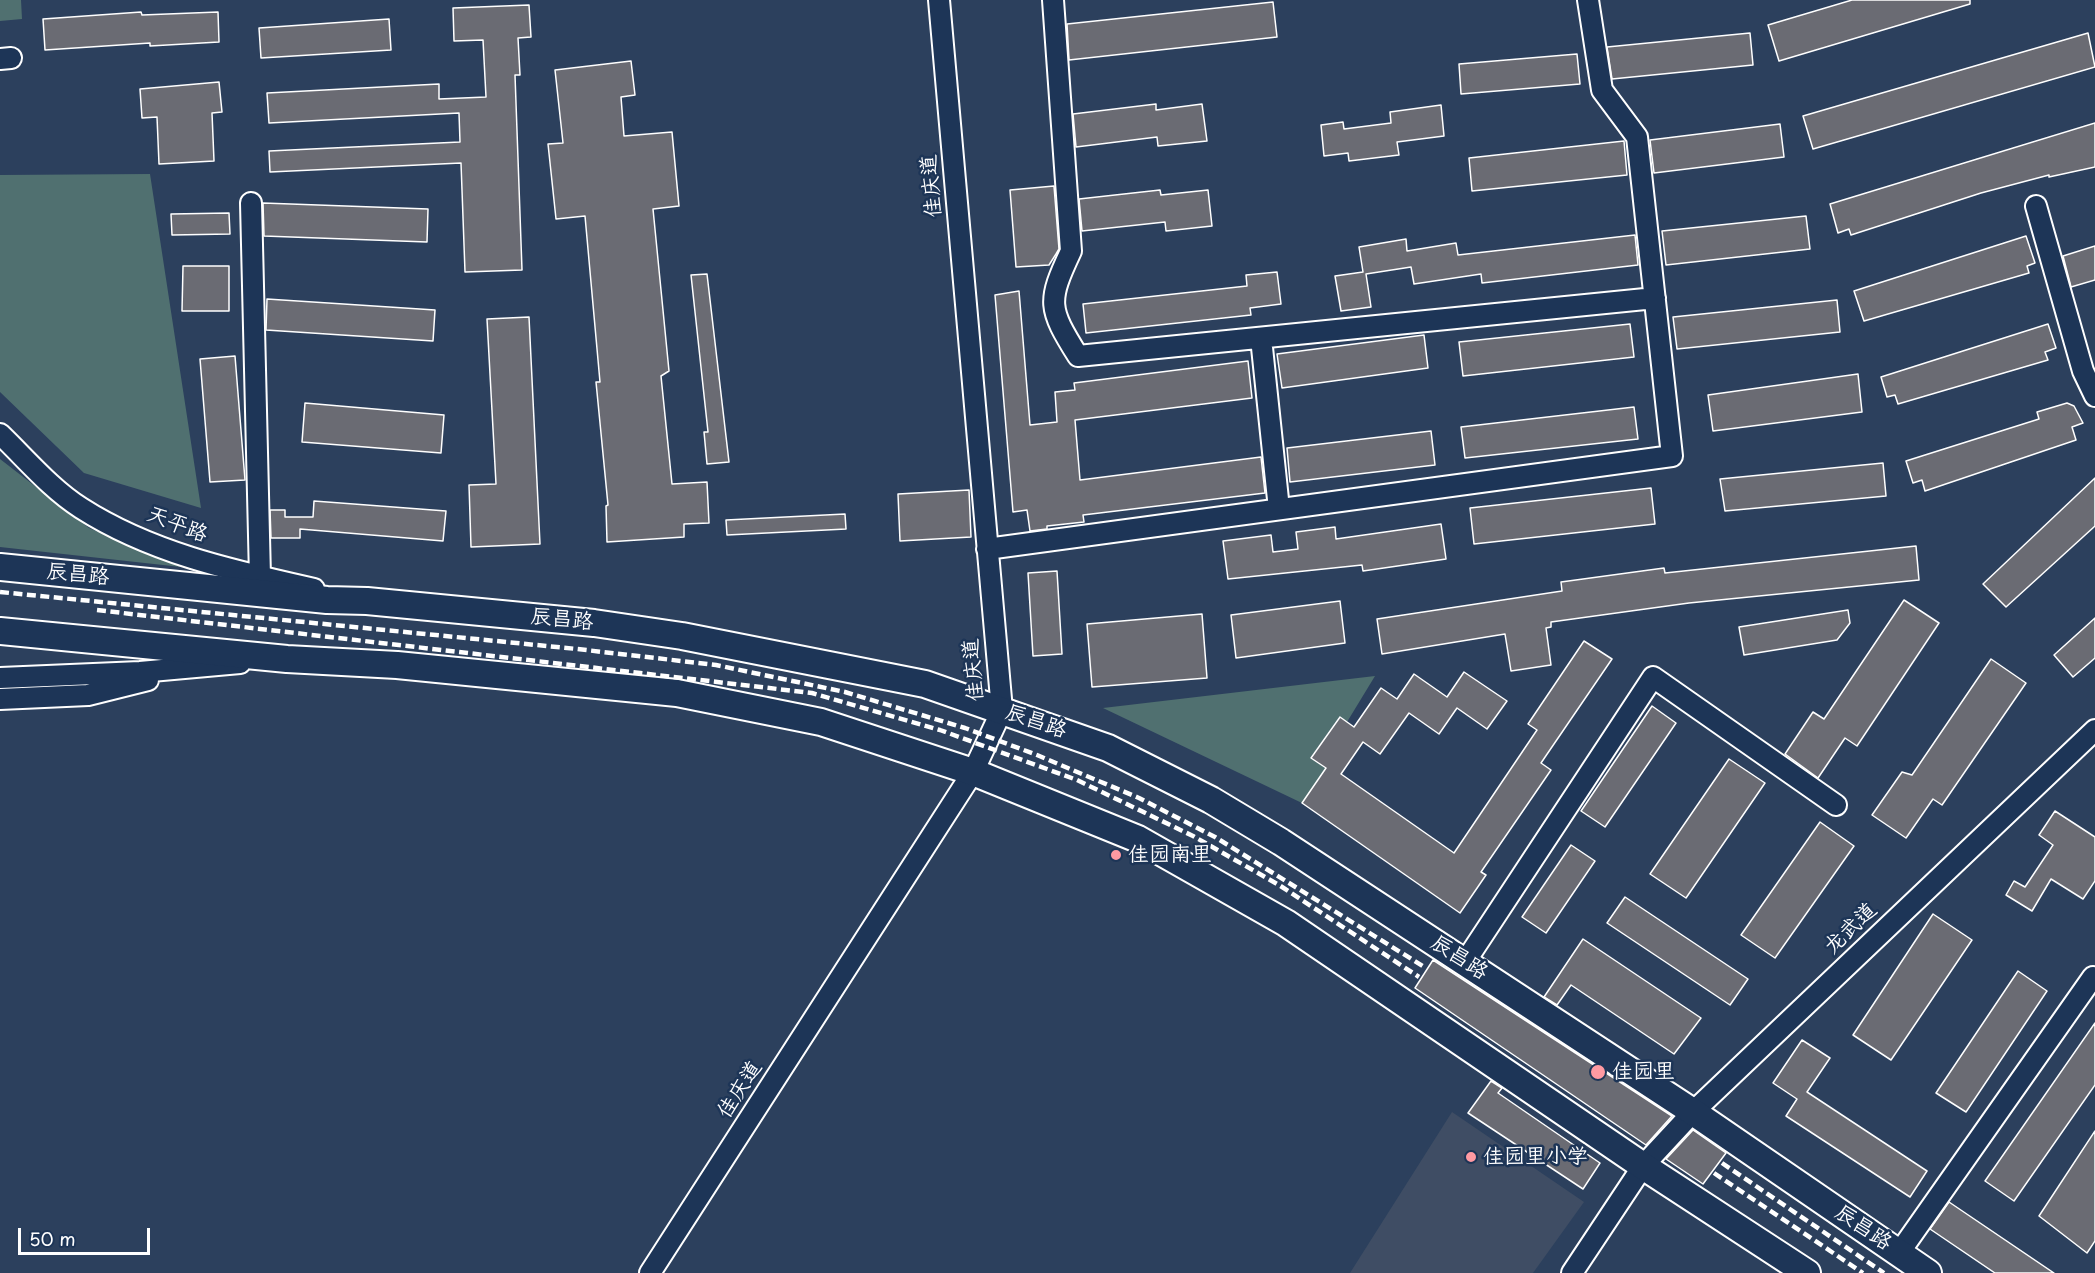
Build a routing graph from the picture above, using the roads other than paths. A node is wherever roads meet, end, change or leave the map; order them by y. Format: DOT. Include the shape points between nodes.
graph roads {
  1 [pos="939,0"];
  2 [pos="1053,0"];
  3 [pos="1588,0"];
  4 [pos="251,203"];
  5 [pos="2036,206"];
  6 [pos="1654,298"];
  7 [pos="1261,338"];
  8 [pos="2095,396"];
  9 [pos="0,434"];
  10 [pos="1279,509"];
  11 [pos="987,549"];
  12 [pos="0,567"];
  13 [pos="260,577"];
  14 [pos="367,601"];
  15 [pos="0,631"];
  16 [pos="287,659"];
  17 [pos="210,665"];
  18 [pos="0,678"];
  19 [pos="0,699"];
  20 [pos="1002,710"];
  21 [pos="2095,730"];
  22 [pos="973,772"];
  23 [pos="1836,805"];
  24 [pos="1465,962"];
  25 [pos="2095,978"];
  26 [pos="1693,1112"];
  27 [pos="1643,1166"];
  28 [pos="1899,1253"];
  29 [pos="650,1273"];
  30 [pos="1572,1273"];
  31 [pos="1807,1273"];
  32 [pos="1928,1273"];
  1 -- 11 [label="street, 佳庆道"];
  2 -- 7 [label="street" via="1071,250 1054,286 1056,320 1078,356"];
  3 -- 6 [label="street" via="1602,90 1637,137"];
  4 -- 13 [label="street"];
  5 -- 8 [label="street" via="2083,371"];
  6 -- 7 [label="street"];
  6 -- 10 [label="street" via="1672,456"];
  7 -- 10 [label="street"];
  9 -- 13 [label="street, 天平路" via="60,492 105,522 180,554"];
  10 -- 11 [label="street"];
  11 -- 20 [label="street, 佳庆道"];
  12 -- 14 [label="main road, 辰昌路"];
  13 -- 14 [label="street, 天平路"];
  14 -- 20 [label="main road, 辰昌路" via="594,623 682,636 926,684"];
  15 -- 16 [label="main road"];
  16 -- 17 [label="street"];
  16 -- 22 [label="main road" via="397,665 677,693 821,723"];
  17 -- 18 [label="street"];
  17 -- 19 [label="street" via="88,695"];
  20 -- 22 [label="street, 佳庆道"];
  20 -- 24 [label="main road, 辰昌路" via="1108,748 1210,800"];
  21 -- 26 [label="street, 龙武道"];
  22 -- 27 [label="main road" via="1138,838 1228,888 1286,923"];
  22 -- 29 [label="street, 佳庆道"];
  23 -- 24 [label="street" via="1653,677"];
  24 -- 26 [label="main road, 辰昌路"];
  25 -- 28 [label="street"];
  26 -- 27 [label="street, 龙武道"];
  26 -- 28 [label="main road, 辰昌路"];
  27 -- 30 [label="street, 龙武道"];
  27 -- 31 [label="main road"];
  28 -- 32 [label="main road, 辰昌路"];
}
